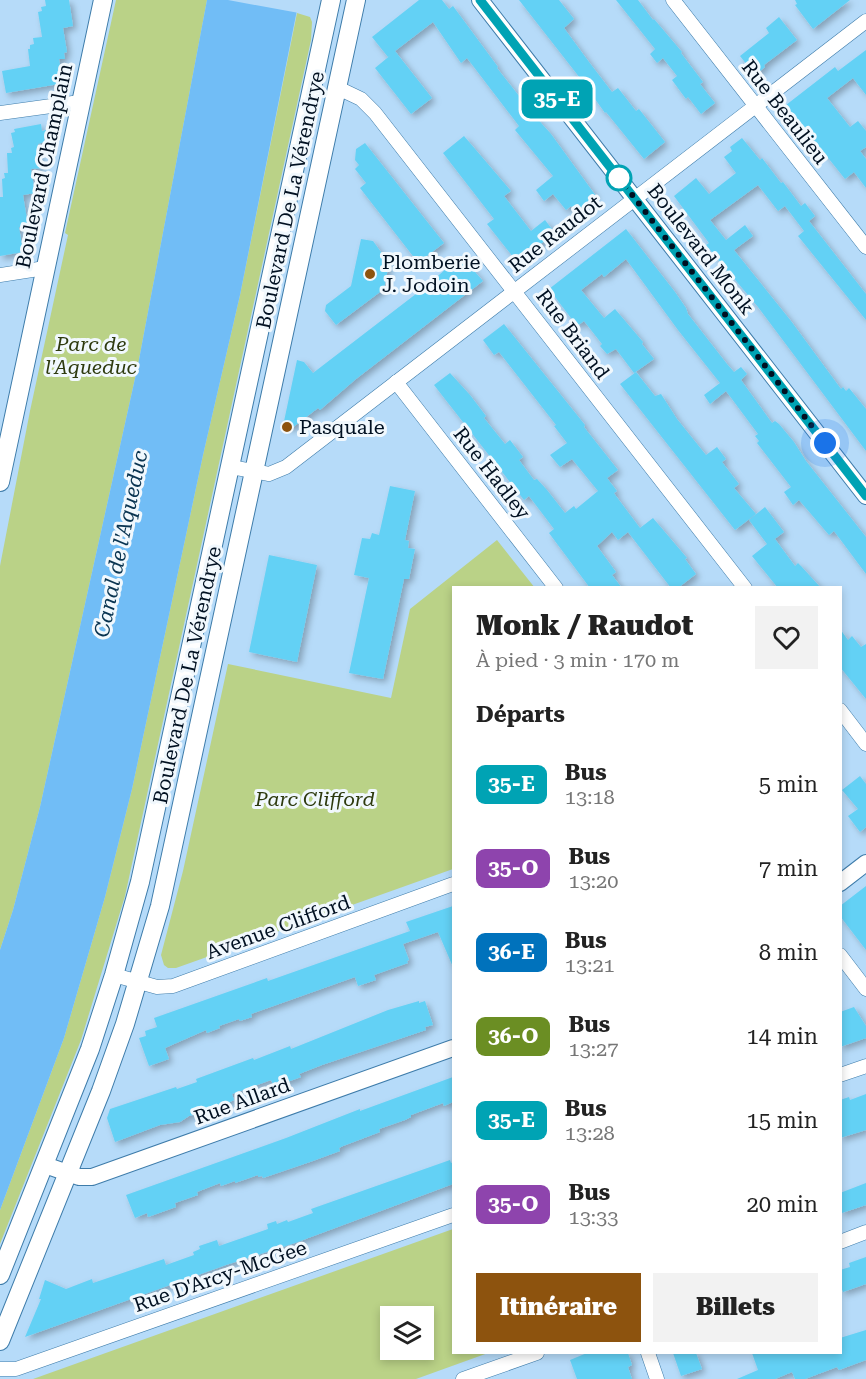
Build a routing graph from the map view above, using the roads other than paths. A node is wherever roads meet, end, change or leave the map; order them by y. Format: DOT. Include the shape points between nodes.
graph roads {
  1 [pos="103,0"];
  2 [pos="330,0"];
  3 [pos="480,0"];
  4 [pos="674,0"];
  5 [pos="356,3"];
  6 [pos="866,21"];
  7 [pos="338,88"];
  8 [pos="80,102"];
  9 [pos="755,105"];
  10 [pos="0,113"];
  11 [pos="634,198"];
  12 [pos="866,248"];
  13 [pos="45,268"];
  14 [pos="0,275"];
  15 [pos="515,291"];
  16 [pos="396,382"];
  17 [pos="231,467"];
  18 [pos="254,471"];
  19 [pos="0,482"];
  20 [pos="866,496"];
  21 [pos="554,586"];
  22 [pos="743,586"];
  23 [pos="842,713"];
  24 [pos="866,744"];
  25 [pos="866,863"];
  26 [pos="842,881"];
  27 [pos="452,884"];
  28 [pos="842,958"];
  29 [pos="114,975"];
  30 [pos="138,982"];
  31 [pos="866,988"];
  32 [pos="452,1048"];
  33 [pos="866,1066"];
  34 [pos="842,1074"];
  35 [pos="45,1165"];
  36 [pos="68,1174"];
  37 [pos="452,1215"];
  38 [pos="866,1232"];
  39 [pos="842,1241"];
  40 [pos="0,1275"];
  41 [pos="0,1341"];
  42 [pos="534,1354"];
  43 [pos="648,1354"];
  44 [pos="0,1369"];
  45 [pos="463,1379"];
  46 [pos="657,1379"];
  1 -- 8 [label="main road, Boulevard Champlain"];
  2 -- 5 [label="street"];
  2 -- 17 [label="main road, Boulevard De La Vérendrye"];
  3 -- 11 [label="street, Boulevard Monk"];
  4 -- 9 [label="street, Rue Beaulieu"];
  5 -- 7 [label="main road, Boulevard De La Vérendrye"];
  6 -- 9 [label="street, Rue Raudot"];
  7 -- 15 [label="street, Rue Briand" via="361,99 375,113"];
  7 -- 18 [label="main road, Boulevard De La Vérendrye"];
  8 -- 10 [label="street"];
  8 -- 13 [label="main road, Boulevard Champlain"];
  9 -- 11 [label="street, Rue Raudot"];
  9 -- 12 [label="street, Rue Beaulieu"];
  11 -- 15 [label="street, Rue Raudot"];
  11 -- 20 [label="street, Boulevard Monk"];
  13 -- 14 [label="street"];
  13 -- 19 [label="main road, Boulevard Champlain"];
  15 -- 16 [label="street, Rue Raudot"];
  15 -- 22 [label="street, Rue Briand"];
  16 -- 18 [label="street, Rue Raudot" via="286,467 269,474"];
  16 -- 21 [label="street, Rue Hadley"];
  17 -- 18 [label="street, Rue Raudot"];
  17 -- 29 [label="main road, Boulevard De La Vérendrye" via="140,882"];
  18 -- 30 [label="main road, Boulevard De La Vérendrye" via="170,863"];
  23 -- 24 [label="street"];
  25 -- 26 [label="street"];
  27 -- 30 [label="street, Avenue Clifford" via="173,986"];
  28 -- 31 [label="street"];
  29 -- 30 [label="street, Avenue Clifford"];
  29 -- 35 [label="main road, Boulevard De La Vérendrye"];
  30 -- 36 [label="main road, Boulevard De La Vérendrye"];
  32 -- 36 [label="street, Rue Allard" via="92,1177"];
  33 -- 34 [label="street"];
  35 -- 36 [label="street, Rue Allard"];
  35 -- 40 [label="main road, Boulevard De La Vérendrye"];
  36 -- 41 [label="main road, Boulevard De La Vérendrye"];
  37 -- 44 [label="street, Rue D'Arcy-McGee" via="16,1369"];
  38 -- 39 [label="street"];
  42 -- 45 [label="street"];
  43 -- 46 [label="street"];
}
